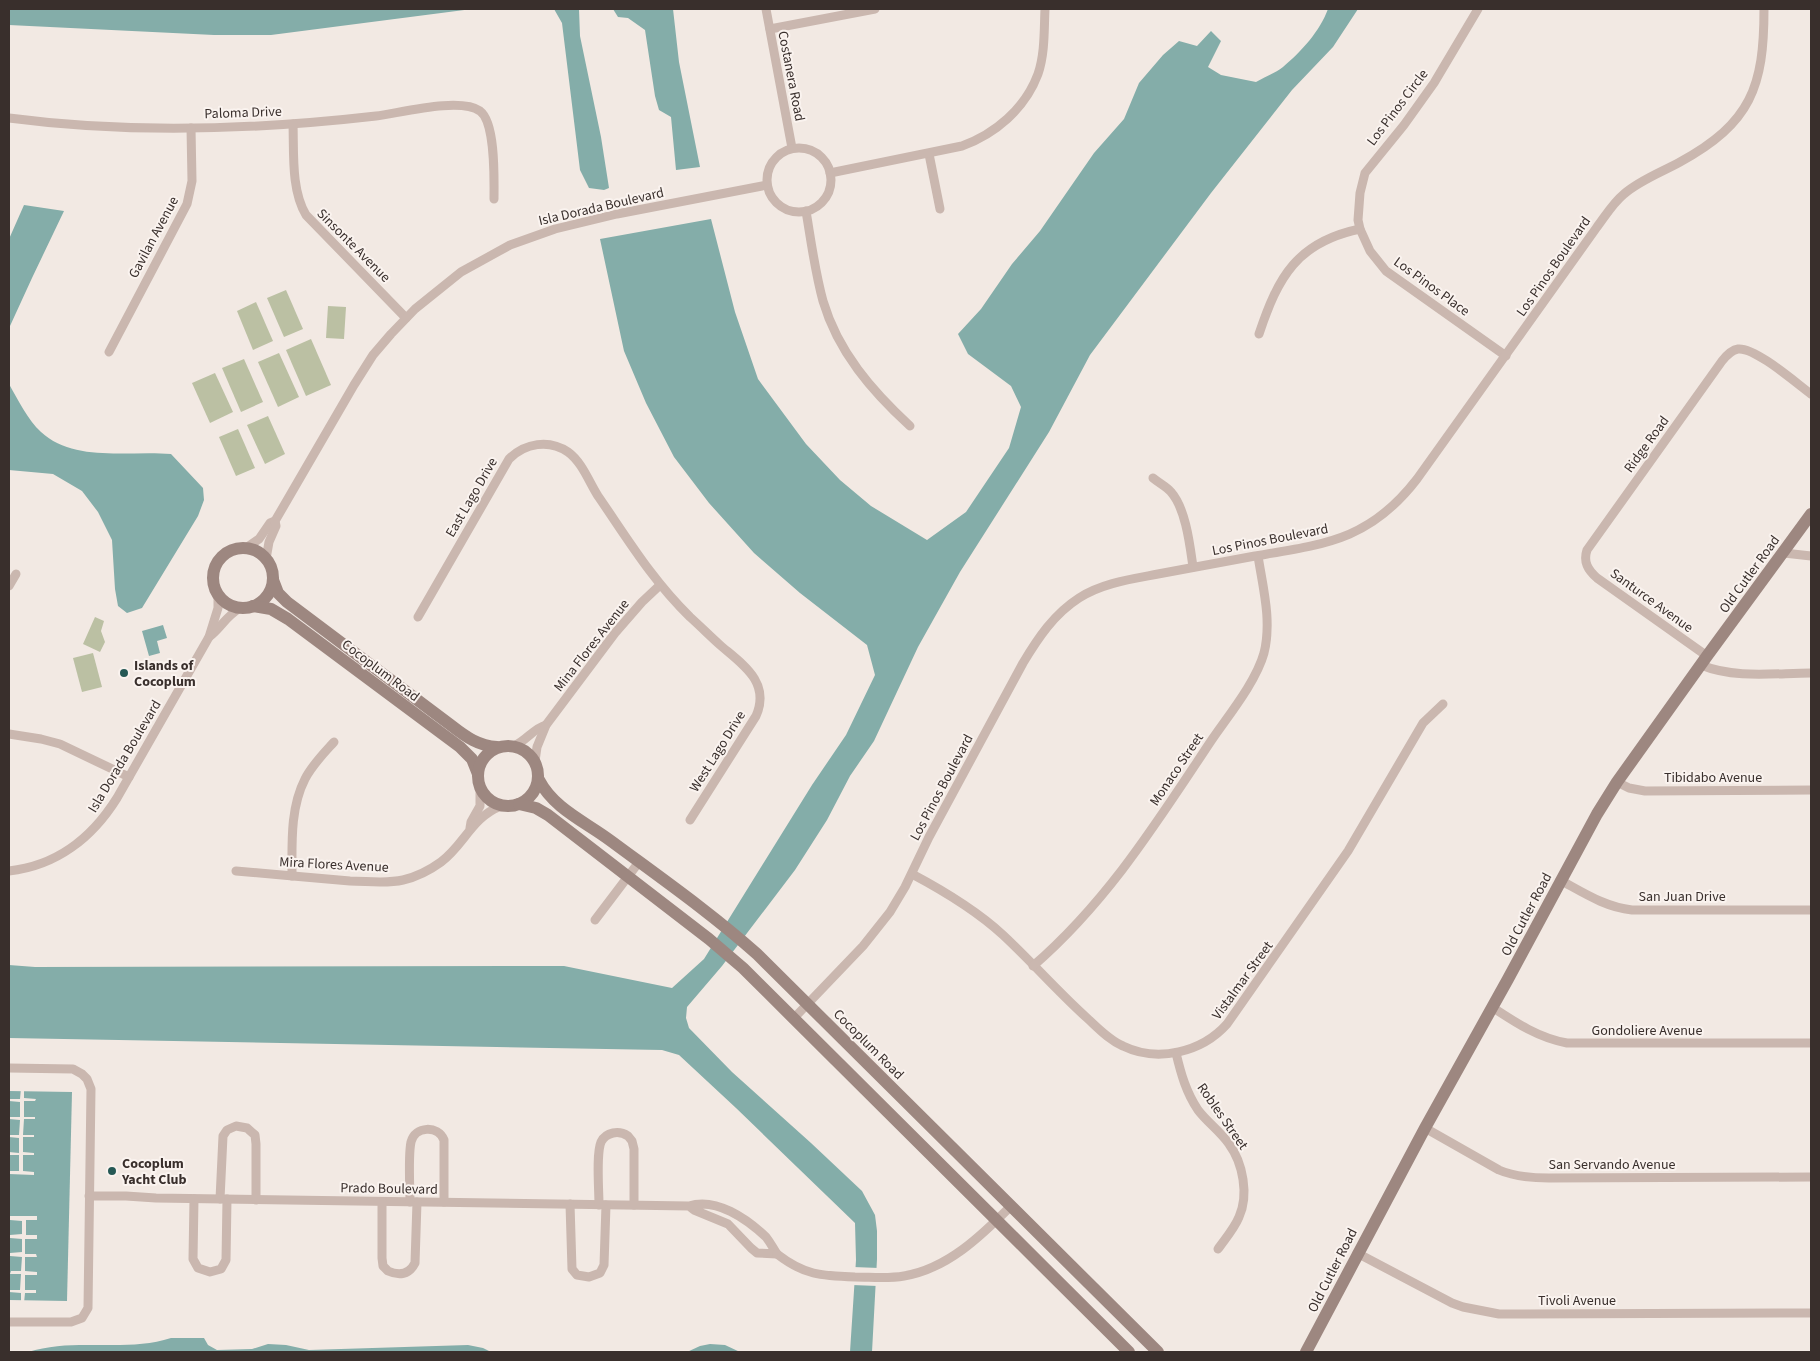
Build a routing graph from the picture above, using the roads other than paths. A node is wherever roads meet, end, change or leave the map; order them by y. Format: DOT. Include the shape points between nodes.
graph roads {
  1 [pos="766,9"];
  2 [pos="876,9"];
  3 [pos="1045,9"];
  4 [pos="1478,9"];
  5 [pos="1764,9"];
  6 [pos="770,29"];
  7 [pos="9,118"];
  8 [pos="293,124"];
  9 [pos="191,128"];
  10 [pos="792,148"];
  11 [pos="929,154"];
  12 [pos="830,173"];
  13 [pos="767,184"];
  14 [pos="494,199"];
  15 [pos="940,209"];
  16 [pos="806,211"];
  17 [pos="1360,229"];
  18 [pos="406,318"];
  19 [pos="1259,334"];
  20 [pos="109,352"];
  21 [pos="1506,356"];
  22 [pos="1811,394"];
  23 [pos="910,426"];
  24 [pos="1153,478"];
  25 [pos="1811,514"];
  26 [pos="275,521"];
  27 [pos="246,548"];
  28 [pos="1784,553"];
  29 [pos="1258,556"];
  30 [pos="1811,556"];
  31 [pos="266,559"];
  32 [pos="1586,562"];
  33 [pos="1194,567"];
  34 [pos="16,574"];
  35 [pos="273,580"];
  36 [pos="9,586"];
  37 [pos="660,586"];
  38 [pos="218,595"];
  39 [pos="246,607"];
  40 [pos="418,616"];
  41 [pos="209,637"];
  42 [pos="1704,661"];
  43 [pos="1811,673"];
  44 [pos="1443,704"];
  45 [pos="546,725"];
  46 [pos="9,734"];
  47 [pos="334,742"];
  48 [pos="514,746"];
  49 [pos="497,747"];
  50 [pos="535,761"];
  51 [pos="478,774"];
  52 [pos="129,777"];
  53 [pos="539,780"];
  54 [pos="1617,782"];
  55 [pos="480,788"];
  56 [pos="1811,790"];
  57 [pos="519,804"];
  58 [pos="501,806"];
  59 [pos="690,820"];
  60 [pos="470,828"];
  61 [pos="639,862"];
  62 [pos="9,871"];
  63 [pos="236,871"];
  64 [pos="912,874"];
  65 [pos="292,876"];
  66 [pos="627,878"];
  67 [pos="1560,880"];
  68 [pos="1811,910"];
  69 [pos="595,920"];
  70 [pos="1034,966"];
  71 [pos="808,1003"];
  72 [pos="1492,1007"];
  73 [pos="794,1018"];
  74 [pos="1811,1043"];
  75 [pos="1176,1053"];
  76 [pos="9,1068"];
  77 [pos="1425,1128"];
  78 [pos="1811,1178"];
  79 [pos="89,1196"];
  80 [pos="194,1199"];
  81 [pos="224,1199"];
  82 [pos="256,1200"];
  83 [pos="382,1202"];
  84 [pos="414,1202"];
  85 [pos="444,1202"];
  86 [pos="570,1204"];
  87 [pos="602,1205"];
  88 [pos="634,1205"];
  89 [pos="689,1206"];
  90 [pos="1010,1207"];
  91 [pos="997,1220"];
  92 [pos="1218,1249"];
  93 [pos="1357,1253"];
  94 [pos="777,1254"];
  95 [pos="1811,1313"];
  96 [pos="9,1322"];
  97 [pos="1129,1352"];
  98 [pos="1158,1352"];
  99 [pos="1306,1352"];
  1 -- 6 [label="street, Costanera Road"];
  2 -- 6 [label="street"];
  3 -- 11 [label="street" via="1037,75 1014,112 981,138"];
  4 -- 17 [label="street, Los Pinos Circle" via="1424,97 1366,173 1359,198"];
  5 -- 21 [label="street, Los Pinos Boulevard" via="1760,68 1741,114 1708,145 1639,183 1619,199"];
  6 -- 10 [label="street, Costanera Road"];
  7 -- 9 [label="street, Paloma Drive" via="49,123"];
  8 -- 9 [label="street, Paloma Drive"];
  8 -- 14 [label="street, Paloma Drive" via="446,105 476,109 482,112 488,124"];
  8 -- 18 [label="street, Sinsonte Avenue" via="296,179 306,215"];
  9 -- 20 [label="street, Gavilan Avenue" via="192,181 187,204"];
  10 -- 12 [label="street" via="802,148 821,156"];
  10 -- 13 [label="street" via="772,162"];
  11 -- 12 [label="street"];
  11 -- 15 [label="street"];
  12 -- 16 [label="street" via="828,193"];
  13 -- 16 [label="street" via="776,203 790,210"];
  13 -- 18 [label="street, Isla Dorada Boulevard" via="612,215 528,238 493,253 462,272"];
  16 -- 23 [label="street" via="822,297 841,342 861,375"];
  17 -- 19 [label="street" via="1326,239 1302,255 1273,297"];
  17 -- 21 [label="street, Los Pinos Place" via="1370,251 1386,271"];
  18 -- 26 [label="street, Isla Dorada Boulevard" via="359,376"];
  21 -- 29 [label="street, Los Pinos Boulevard" via="1417,479 1392,507 1366,526 1333,542"];
  22 -- 32 [label="street, Ridge Road" via="1757,354 1739,349 1730,352 1590,546"];
  24 -- 33 [label="street" via="1170,491 1178,504"];
  25 -- 28 [label="street, Old Cutler Road"];
  26 -- 27 [label="street, Isla Dorada Boulevard" via="259,540"];
  26 -- 31 [label="street, Isla Dorada Boulevard"];
  27 -- 31 [label="street" via="254,549"];
  27 -- 38 [label="street" via="236,548 219,558 212,576"];
  28 -- 30 [label="street"];
  28 -- 42 [label="street, Old Cutler Road"];
  29 -- 33 [label="street, Los Pinos Boulevard"];
  29 -- 70 [label="street, Monaco Street" via="1267,628 1264,652 1255,675 1119,876 1082,920"];
  31 -- 35 [label="street"];
  32 -- 42 [label="street, Santurce Avenue" via="1597,578"];
  33 -- 64 [label="street, Los Pinos Boulevard" via="1097,588 1079,597 1052,622 1023,663 929,836"];
  34 -- 36 [label="street"];
  35 -- 39 [label="street" via="267,596"];
  35 -- 49 [label="street, Cocoplum Road" via="278,592 291,606 476,742"];
  37 -- 40 [label="street, East Lago Drive" via="575,459 560,448 534,445 515,453 504,466"];
  37 -- 45 [label="street, Mina Flores Avenue" via="615,633"];
  37 -- 59 [label="street, West Lago Drive" via="751,672 760,695 756,716"];
  38 -- 39 [label="street" via="231,605"];
  38 -- 41 [label="street, Isla Dorada Boulevard" via="218,608"];
  39 -- 41 [label="street, Isla Dorada Boulevard" via="227,616"];
  39 -- 51 [label="street, Cocoplum Road" via="271,609 288,618 460,747 472,759"];
  41 -- 52 [label="street, Isla Dorada Boulevard"];
  42 -- 43 [label="street, Santurce Avenue" via="1725,672"];
  42 -- 54 [label="street, Old Cutler Road"];
  44 -- 75 [label="street, Vistalmar Street" via="1423,722 1348,851 1228,1024 1216,1036"];
  45 -- 48 [label="street" via="539,726 526,740"];
  45 -- 50 [label="street"];
  46 -- 52 [label="street" via="60,744"];
  47 -- 65 [label="street" via="310,770 298,795"];
  48 -- 49 [label="street, Cocoplum Road"];
  48 -- 50 [label="street" via="530,754"];
  49 -- 51 [label="street" via="483,758"];
  50 -- 53 [label="street, Cocoplum Road"];
  51 -- 55 [label="street, Cocoplum Road"];
  52 -- 62 [label="street, Isla Dorada Boulevard" via="103,818 79,843 42,864"];
  53 -- 57 [label="street" via="532,795"];
  53 -- 61 [label="street, Cocoplum Road" via="554,801"];
  54 -- 56 [label="street, Tibidabo Avenue" via="1645,791"];
  54 -- 67 [label="street, Old Cutler Road"];
  55 -- 58 [label="street" via="485,796"];
  55 -- 60 [label="street" via="480,806"];
  57 -- 58 [label="street"];
  57 -- 66 [label="street" via="548,814"];
  58 -- 60 [label="street" via="488,811"];
  60 -- 65 [label="street, Mira Flores Avenue" via="441,862 402,880 381,882"];
  61 -- 66 [label="street"];
  61 -- 71 [label="street, Cocoplum Road" via="723,925"];
  63 -- 65 [label="street, Mira Flores Avenue"];
  64 -- 70 [label="street, Vistalmar Street" via="980,916"];
  64 -- 71 [label="street, Los Pinos Boulevard" via="871,937"];
  66 -- 69 [label="street"];
  66 -- 73 [label="street" via="709,939"];
  67 -- 68 [label="street, San Juan Drive" via="1598,901 1632,910"];
  67 -- 72 [label="street, Old Cutler Road"];
  70 -- 75 [label="street, Vistalmar Street" via="1116,1042 1143,1052"];
  71 -- 73 [label="street, Los Pinos Boulevard"];
  71 -- 90 [label="street, Cocoplum Road"];
  72 -- 74 [label="street, Gondoliere Avenue" via="1542,1036 1567,1043"];
  72 -- 77 [label="street, Old Cutler Road"];
  73 -- 91 [label="street"];
  75 -- 92 [label="street, Robles Street" via="1191,1098 1232,1149 1242,1176 1241,1214"];
  76 -- 79 [label="street" via="73,1069 87,1079 91,1089"];
  77 -- 78 [label="street, San Servando Avenue" via="1506,1174 1522,1177"];
  77 -- 93 [label="street, Old Cutler Road"];
  79 -- 80 [label="street, Prado Boulevard"];
  79 -- 96 [label="street" via="88,1303 82,1318 72,1322"];
  80 -- 81 [label="street, Prado Boulevard"];
  80 -- 81 [label="street" via="193,1259 198,1268 210,1272 221,1269 226,1260"];
  81 -- 82 [label="street, Prado Boulevard"];
  81 -- 82 [label="street" via="223,1136 232,1127 240,1126 250,1130 256,1139"];
  82 -- 83 [label="street, Prado Boulevard"];
  83 -- 84 [label="street, Prado Boulevard"];
  83 -- 84 [label="street" via="382,1262 388,1271 399,1274 410,1270 415,1263"];
  84 -- 85 [label="street, Prado Boulevard"];
  84 -- 85 [label="street" via="411,1141 418,1132 427,1129 440,1133 444,1140"];
  85 -- 86 [label="street, Prado Boulevard"];
  86 -- 87 [label="street, Prado Boulevard"];
  86 -- 87 [label="street" via="572,1269 577,1276 589,1277 600,1273 604,1265"];
  87 -- 88 [label="street, Prado Boulevard"];
  87 -- 88 [label="street" via="600,1144 607,1135 616,1132 628,1136 633,1145"];
  88 -- 89 [label="street, Prado Boulevard"];
  89 -- 94 [label="street, Prado Boulevard" via="728,1224 757,1253"];
  89 -- 94 [label="street, Prado Boulevard" via="705,1205 731,1211 767,1238"];
  90 -- 91 [label="street, Prado Boulevard"];
  90 -- 98 [label="street, Cocoplum Road"];
  91 -- 94 [label="street, Prado Boulevard" via="968,1245 935,1266 910,1275 819,1275 798,1269"];
  91 -- 97 [label="street"];
  93 -- 95 [label="street, Tivoli Avenue" via="1452,1303 1499,1314"];
  93 -- 99 [label="street, Old Cutler Road"];
}
